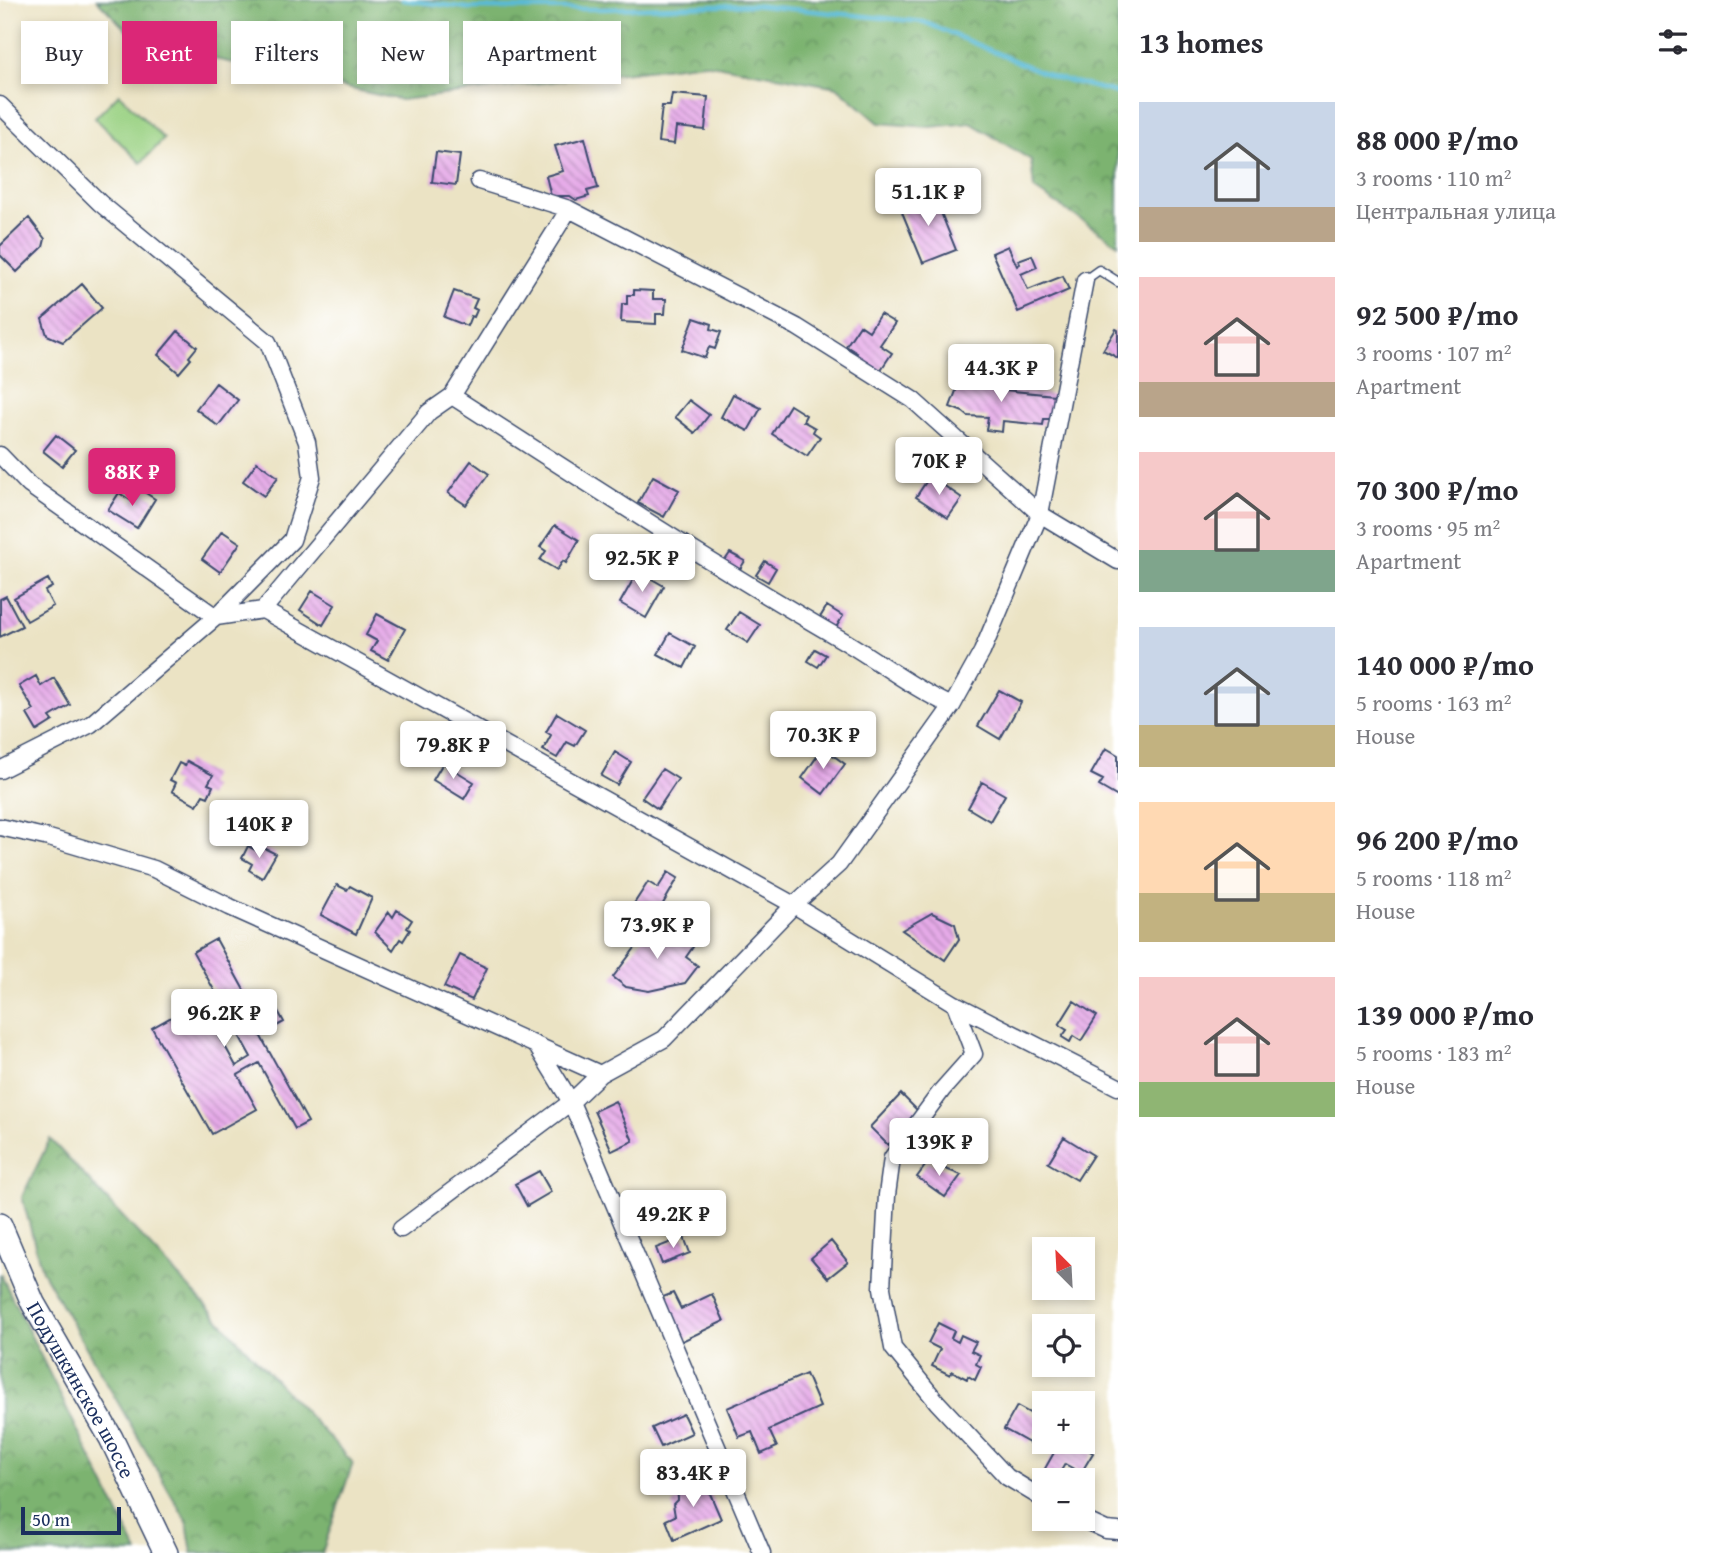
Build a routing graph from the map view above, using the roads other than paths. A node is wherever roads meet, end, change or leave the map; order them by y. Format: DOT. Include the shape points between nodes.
graph roads {
  1 [pos="0,105"];
  2 [pos="479,181"];
  3 [pos="569,209"];
  4 [pos="1085,280"];
  5 [pos="1118,282"];
  6 [pos="452,396"];
  7 [pos="0,455"];
  8 [pos="1040,514"];
  9 [pos="1118,561"];
  10 [pos="263,610"];
  11 [pos="216,617"];
  12 [pos="952,706"];
  13 [pos="0,770"];
  14 [pos="0,827"];
  15 [pos="793,905"];
  16 [pos="955,1004"];
  17 [pos="538,1048"];
  18 [pos="600,1074"];
  19 [pos="1118,1087"];
  20 [pos="571,1101"];
  21 [pos="0,1225"];
  22 [pos="401,1229"];
  23 [pos="1032,1492"];
  24 [pos="1095,1525"];
  25 [pos="1118,1531"];
  26 [pos="166,1553"];
  27 [pos="762,1553"];
  1 -- 11 [label="street" via="100,203 268,342 307,442 312,477 292,540"];
  2 -- 3 [label="street"];
  3 -- 6 [label="street"];
  3 -- 8 [label="street" via="797,327 912,400"];
  4 -- 5 [label="lane" via="1099,270"];
  4 -- 8 [label="street"];
  6 -- 10 [label="street" via="429,412"];
  6 -- 12 [label="street" via="754,589"];
  7 -- 11 [label="street" via="29,485"];
  8 -- 9 [label="street"];
  8 -- 12 [label="street" via="982,652"];
  10 -- 11 [label="street"];
  10 -- 15 [label="street"];
  11 -- 13 [label="street" via="91,724"];
  12 -- 15 [label="street" via="839,864"];
  14 -- 17 [label="street" via="154,869"];
  15 -- 16 [label="street"];
  15 -- 18 [label="street" via="664,1039"];
  16 -- 19 [label="street"];
  16 -- 23 [label="street" via="974,1054 892,1158 882,1288 893,1348 901,1359 1007,1478"];
  17 -- 18 [label="street"];
  17 -- 20 [label="street"];
  18 -- 20 [label="street"];
  20 -- 22 [label="street"];
  20 -- 27 [label="street"];
  21 -- 26 [label="main road, Подушкинское шоссе" via="33,1303 111,1438"];
  24 -- 25 [label="street"];
}
